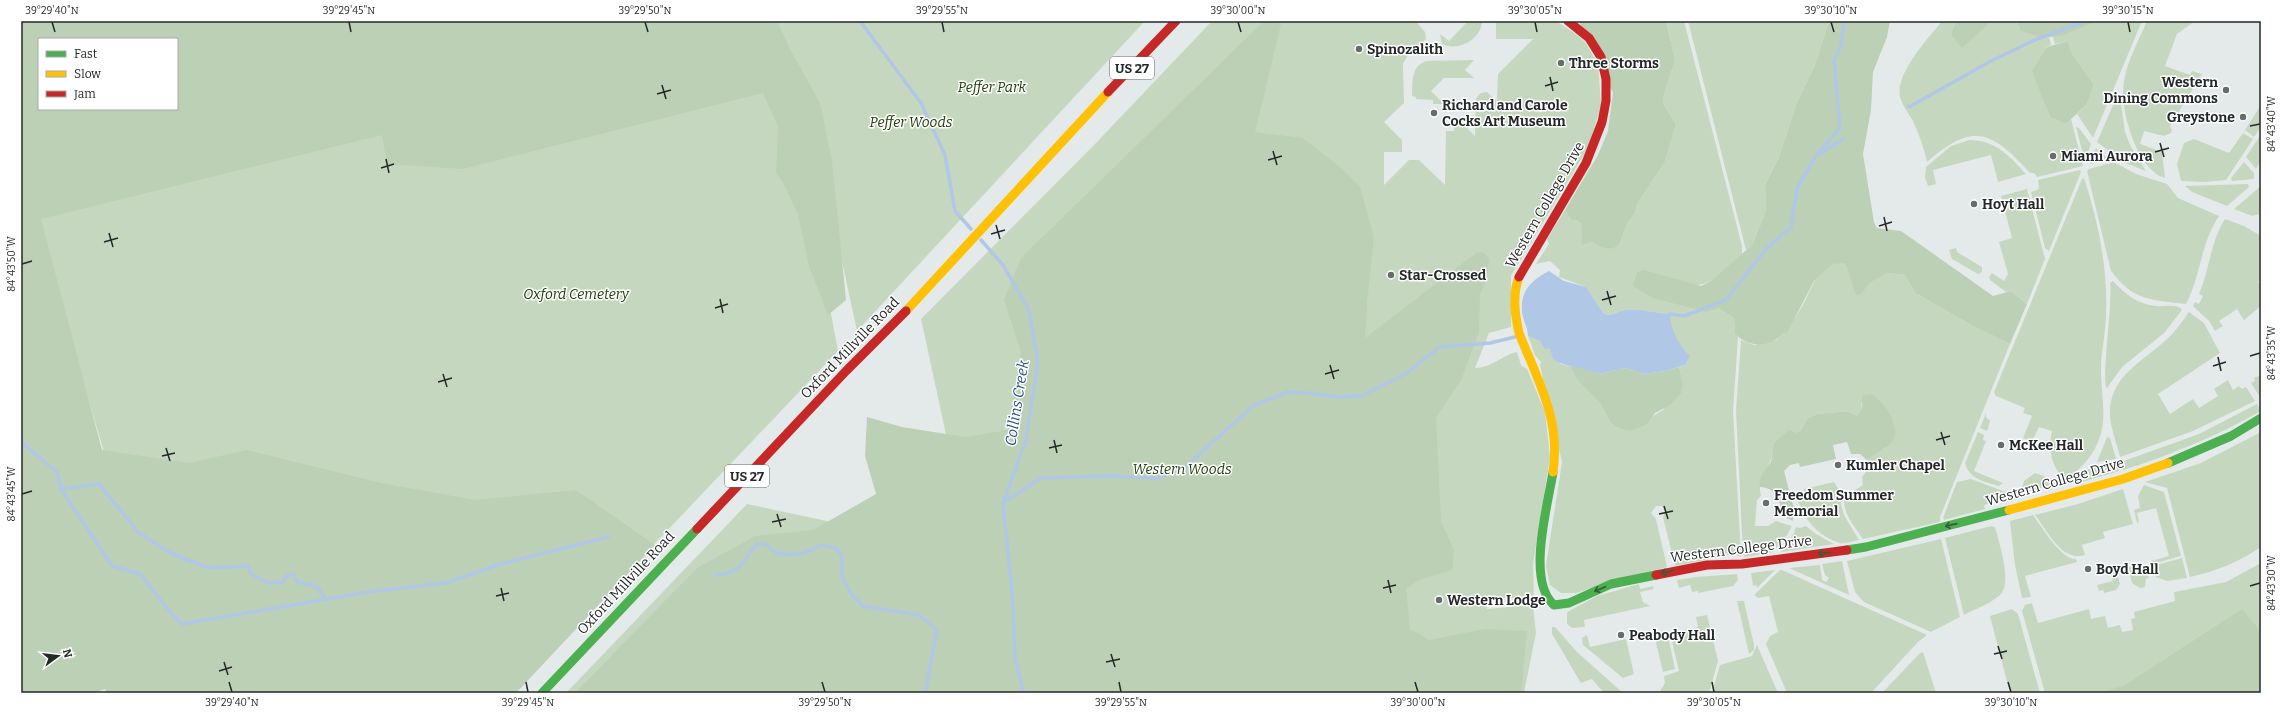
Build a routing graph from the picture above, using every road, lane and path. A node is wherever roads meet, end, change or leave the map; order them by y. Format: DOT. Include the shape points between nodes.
graph roads {
  1 [pos="1176,21"];
  2 [pos="1568,21"];
  3 [pos="2261,418"];
  4 [pos="542,693"];
  1 -- 4 [label="main road, Oxford Millville Road / US 27" via="953,261 679,546"];
  3 -- 2 [label="main road, Western College Drive, one-way" via="2231,436 2193,453 2065,496 1860,548 1742,564 1707,565 1611,584 1569,602 1554,605 1547,600 1542,589 1540,558 1555,458 1554,426 1551,411 1521,338 1516,320 1514,295 1522,271 1591,154 1604,123 1607,88 1601,56 1588,36"];
}
